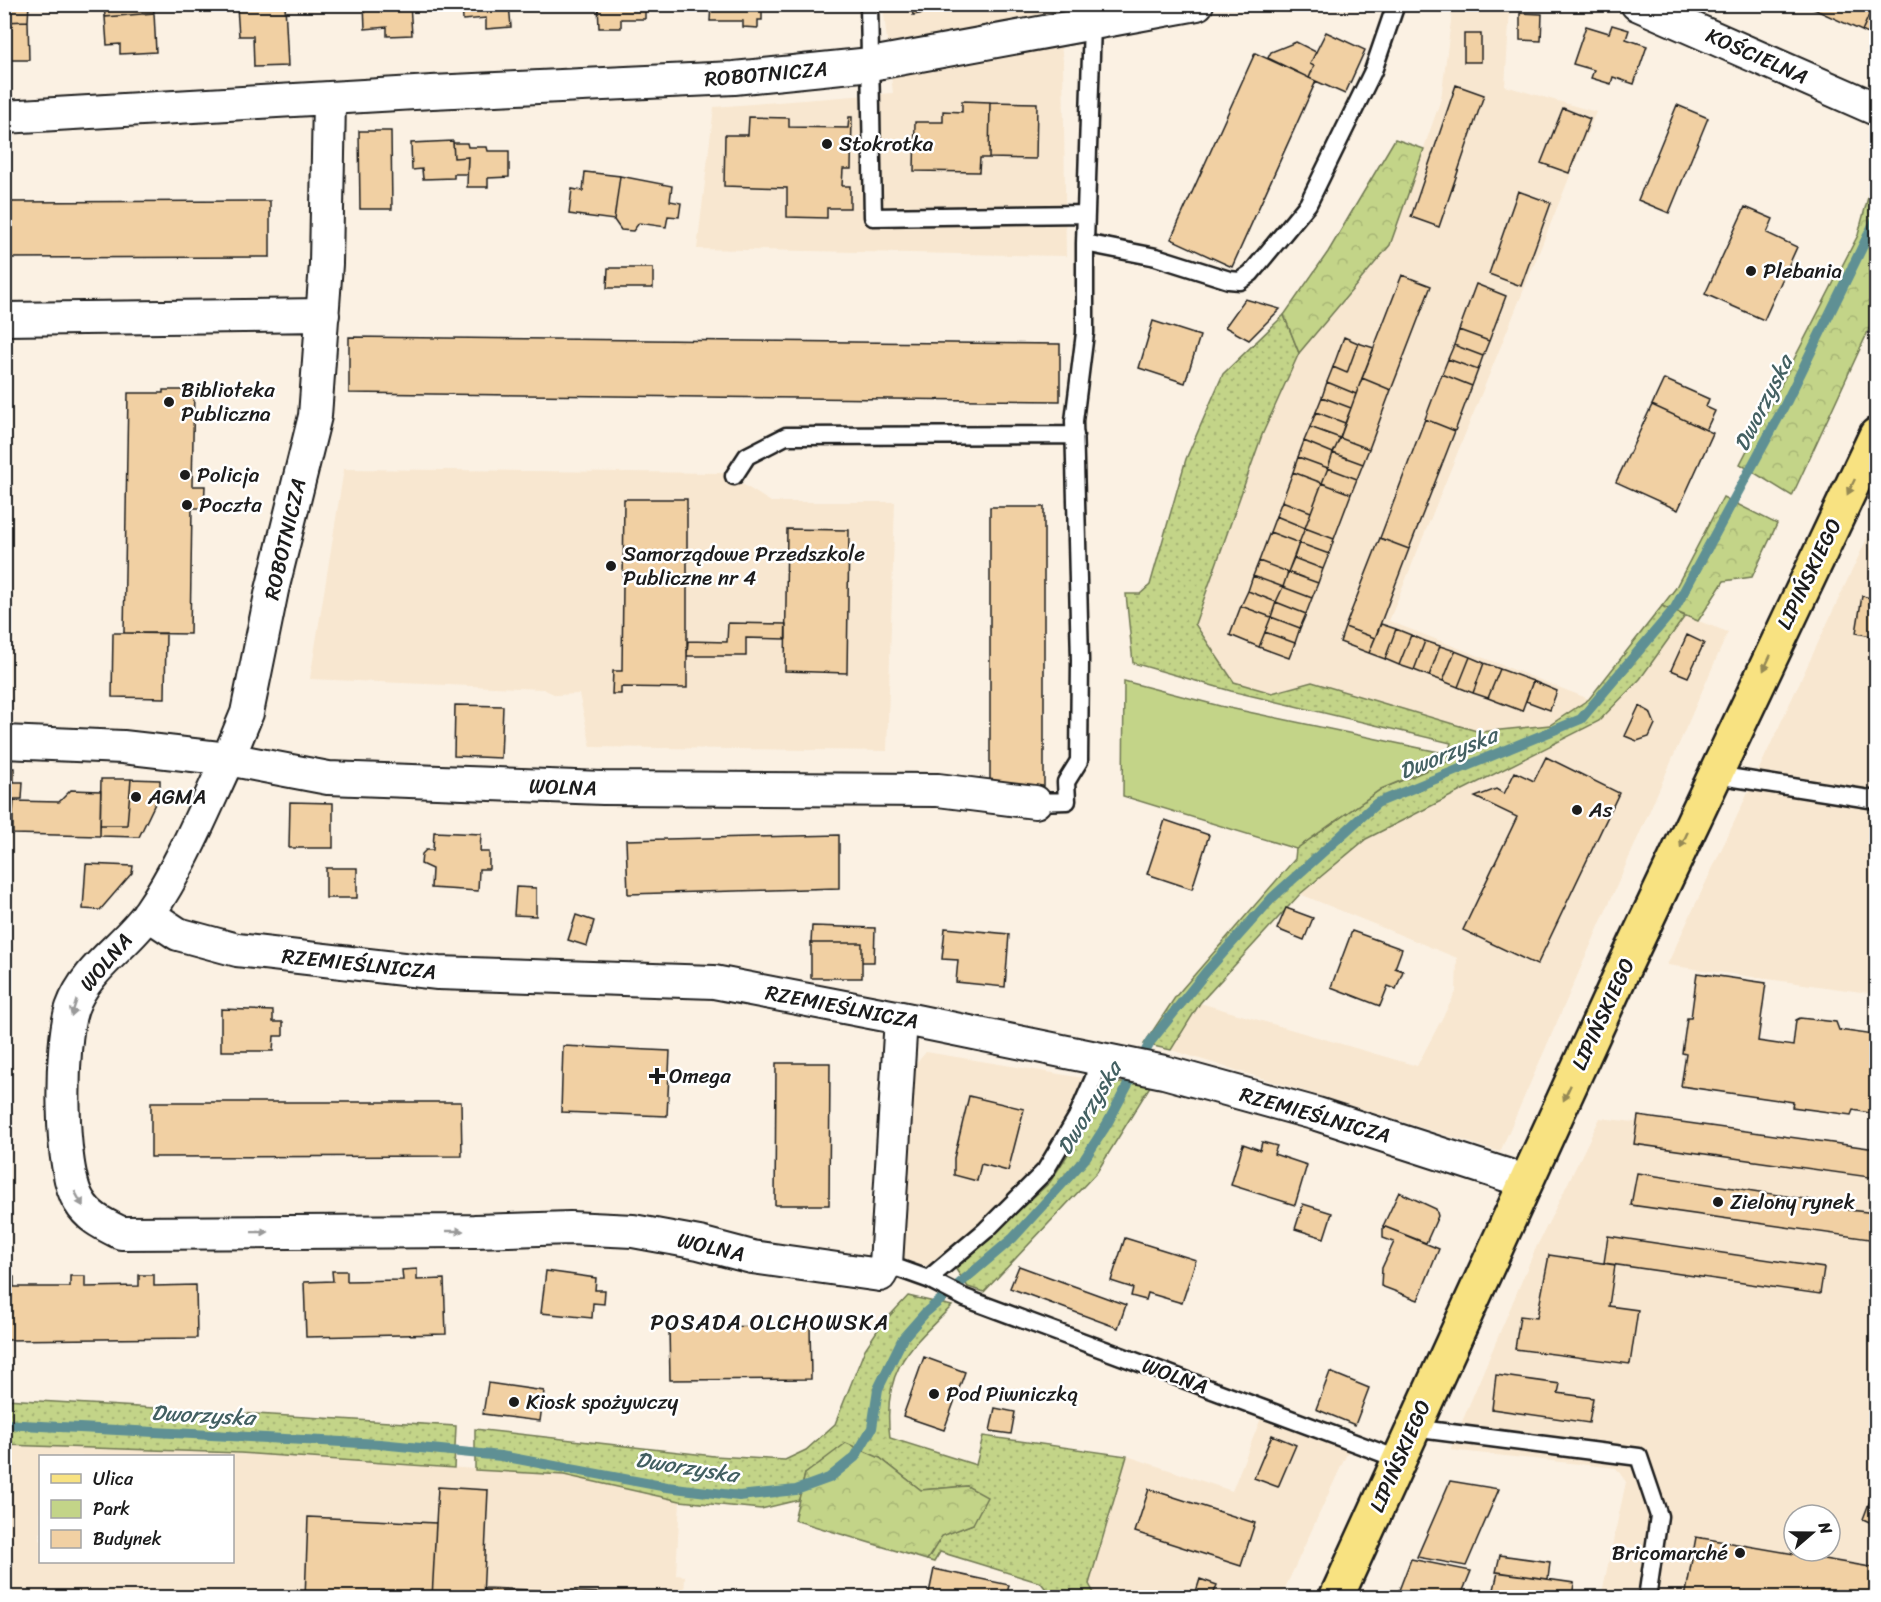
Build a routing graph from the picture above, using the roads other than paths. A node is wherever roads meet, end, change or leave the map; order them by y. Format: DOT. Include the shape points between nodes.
graph roads {
  1 [pos="869,4"];
  2 [pos="1197,4"];
  3 [pos="1396,4"];
  4 [pos="1637,4"];
  5 [pos="1092,23"];
  6 [pos="871,64"];
  7 [pos="329,100"];
  8 [pos="1876,109"];
  9 [pos="4,117"];
  10 [pos="1086,214"];
  11 [pos="1085,243"];
  12 [pos="323,315"];
  13 [pos="4,319"];
  14 [pos="1075,435"];
  15 [pos="1876,435"];
  16 [pos="734,476"];
  17 [pos="4,742"];
  18 [pos="228,759"];
  19 [pos="1715,775"];
  20 [pos="1876,800"];
  21 [pos="1035,802"];
  22 [pos="148,914"];
  23 [pos="901,1017"];
  24 [pos="1108,1061"];
  25 [pos="1526,1181"];
  26 [pos="886,1264"];
  27 [pos="932,1281"];
  28 [pos="1412,1428"];
  29 [pos="1398,1459"];
  30 [pos="1336,1598"];
  31 [pos="1647,1598"];
  1 -- 6 [label="lane"];
  2 -- 5 [label="street, ROBOTNICZA"];
  3 -- 11 [label="lane" via="1373,70 1308,204 1251,273 1240,280 1229,280 1156,257"];
  4 -- 8 [label="street, KOŚCIELNA"];
  5 -- 6 [label="street, ROBOTNICZA"];
  5 -- 10 [label="lane"];
  6 -- 7 [label="street, ROBOTNICZA" via="734,78"];
  6 -- 10 [label="lane" via="873,217"];
  7 -- 9 [label="street, ROBOTNICZA"];
  7 -- 12 [label="street, ROBOTNICZA"];
  10 -- 11 [label="lane"];
  11 -- 14 [label="lane" via="1085,333"];
  12 -- 13 [label="street"];
  12 -- 18 [label="street, ROBOTNICZA" via="315,416 247,712"];
  14 -- 16 [label="lane" via="786,436 747,456"];
  14 -- 21 [label="lane" via="1079,761 1066,782 1067,801"];
  15 -- 19 [label="main road, LIPIŃSKIEGO, one-way"];
  17 -- 18 [label="street" via="123,747"];
  18 -- 21 [label="street, WOLNA" via="328,778 603,788 938,790"];
  18 -- 22 [label="street, WOLNA" via="183,855"];
  19 -- 20 [label="lane"];
  19 -- 25 [label="main road, LIPIŃSKIEGO, one-way"];
  22 -- 23 [label="street, RZEMIEŚLNICZA" via="178,933 237,950 438,973 714,982"];
  22 -- 26 [label="street, WOLNA, one-way" via="87,980 72,1008 63,1077 67,1169 78,1200 92,1219 121,1233 570,1228 633,1231 752,1257 879,1275"];
  23 -- 24 [label="street, RZEMIEŚLNICZA"];
  23 -- 26 [label="street"];
  24 -- 25 [label="street, RZEMIEŚLNICZA" via="1164,1072 1317,1114"];
  24 -- 27 [label="lane" via="1094,1078 1077,1117 1045,1170"];
  25 -- 28 [label="main road, LIPIŃSKIEGO"];
  26 -- 27 [label="lane, WOLNA"];
  27 -- 29 [label="lane, WOLNA" via="965,1298"];
  28 -- 29 [label="main road, LIPIŃSKIEGO"];
  28 -- 31 [label="lane" via="1639,1457 1659,1516"];
  29 -- 30 [label="main road, LIPIŃSKIEGO"];
}
